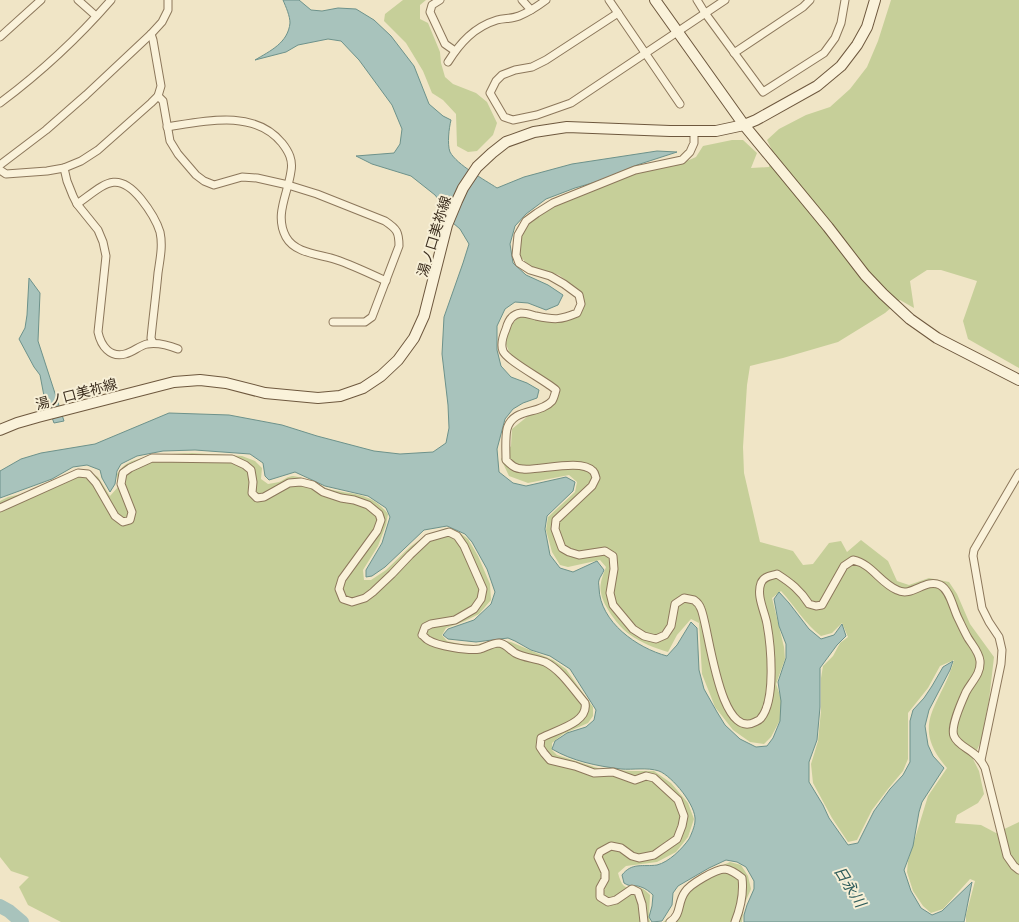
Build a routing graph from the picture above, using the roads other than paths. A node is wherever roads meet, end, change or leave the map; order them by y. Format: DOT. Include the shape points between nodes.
graph roads {
  1 [pos="41,0"];
  2 [pos="78,0"];
  3 [pos="111,0"];
  4 [pos="168,0"];
  5 [pos="440,0"];
  6 [pos="522,0"];
  7 [pos="546,0"];
  8 [pos="609,0"];
  9 [pos="655,0"];
  10 [pos="697,0"];
  11 [pos="725,0"];
  12 [pos="810,0"];
  13 [pos="845,0"];
  14 [pos="875,0"];
  15 [pos="531,10"];
  16 [pos="618,13"];
  17 [pos="705,13"];
  18 [pos="96,16"];
  19 [pos="677,32"];
  20 [pos="151,34"];
  21 [pos="0,37"];
  22 [pos="455,51"];
  23 [pos="646,53"];
  24 [pos="734,53"];
  25 [pos="448,62"];
  26 [pos="158,96"];
  27 [pos="0,103"];
  28 [pos="680,104"];
  29 [pos="744,125"];
  30 [pos="167,127"];
  31 [pos="694,130"];
  32 [pos="0,165"];
  33 [pos="64,168"];
  34 [pos="0,170"];
  35 [pos="288,185"];
  36 [pos="77,204"];
  37 [pos="386,281"];
  38 [pos="333,322"];
  39 [pos="153,344"];
  40 [pos="178,349"];
  41 [pos="1019,380"];
  42 [pos="0,430"];
  43 [pos="1019,473"];
  44 [pos="0,508"];
  45 [pos="981,760"];
  46 [pos="1019,870"];
  47 [pos="644,922"];
  48 [pos="670,922"];
  49 [pos="735,922"];
  1 -- 21 [label="street"];
  2 -- 18 [label="street"];
  3 -- 18 [label="street"];
  4 -- 20 [label="street" via="168,10"];
  5 -- 22 [label="street" via="432,5 430,12 445,44"];
  6 -- 15 [label="street"];
  7 -- 15 [label="street"];
  8 -- 16 [label="street"];
  9 -- 19 [label="main road"];
  10 -- 17 [label="street"];
  11 -- 17 [label="street"];
  12 -- 24 [label="street"];
  13 -- 24 [label="street" via="836,38 824,53 763,92"];
  14 -- 29 [label="main road, 湯ノ口美祢線" via="867,27 841,66 817,86"];
  15 -- 22 [label="street" via="481,27"];
  16 -- 23 [label="street"];
  16 -- 23 [label="street" via="546,60 502,75 490,93 504,117 513,120 536,115 571,102"];
  17 -- 19 [label="street"];
  17 -- 24 [label="street"];
  18 -- 27 [label="street"];
  19 -- 23 [label="street"];
  19 -- 29 [label="main road"];
  20 -- 26 [label="street" via="161,86"];
  20 -- 32 [label="street" via="53,124"];
  22 -- 25 [label="street"];
  23 -- 28 [label="street"];
  26 -- 30 [label="street" via="163,101"];
  26 -- 33 [label="street" via="98,150"];
  29 -- 31 [label="main road, 湯ノ口美祢線" via="716,131"];
  29 -- 41 [label="main road" via="883,294 937,338"];
  30 -- 35 [label="street" via="170,141 178,154 204,181 214,185 242,177"];
  30 -- 35 [label="street" via="232,120 262,128 286,148 291,159"];
  31 -- 42 [label="main road, 湯ノ口美祢線" via="567,127 534,132 506,142 492,152 463,188 447,225 424,316 414,338 398,360 363,388 340,396 318,398 265,393 200,380 174,382"];
  31 -- 45 [label="street" via="694,143 682,160 635,170 553,203 526,221 518,235 516,255 519,263 564,284 579,295 581,304 577,313 564,318 553,320 522,313 513,316 508,323 502,341 503,352 556,390 553,400 544,407 513,419 507,428 506,460 522,469 574,464 593,471 596,478 592,486 556,520 555,529 562,548 579,555 605,551 613,556 610,593 614,605 633,629 644,636 656,639 665,635 671,626 675,604 684,598 694,600 701,608 721,691 731,715 740,722 752,724 761,719 768,703 771,656 760,595 761,583 766,577 777,574 802,593 809,604 816,606 822,605 844,566 854,560 904,593 933,583 941,585 978,653 980,664 979,673 966,692 953,729 954,736"];
  33 -- 34 [label="street" via="6,174"];
  33 -- 36 [label="street"];
  35 -- 37 [label="street" via="281,212 281,224 287,239 308,253 339,260"];
  35 -- 37 [label="street" via="395,227 399,246"];
  36 -- 39 [label="street" via="104,242 106,256 98,332 104,348 113,354 124,355"];
  36 -- 39 [label="street" via="102,187 114,182 124,183 155,219 162,250 151,338"];
  37 -- 38 [label="street" via="372,317 365,322"];
  39 -- 40 [label="street"];
  43 -- 45 [label="street" via="973,556 982,608 999,637 1002,650"];
  44 -- 47 [label="street" via="78,473 88,474 115,516 123,522 130,520 132,512 121,484 123,473 130,468 152,458 232,459 251,470 252,493 257,498 289,483 301,482 368,505 379,514 381,520 377,531 342,579 339,589 344,599 352,602 373,592 428,538 449,532 457,536 484,589 481,599 474,609 455,620 431,624 422,635 440,645 470,650 499,643 514,653 549,664 586,708 574,723 541,738 540,747 550,760 594,773 613,772 635,780 646,776 654,778 678,800 684,816 677,839 654,854 639,858 611,846 600,852 598,857 605,879 600,897 608,902 632,889 638,892"];
  45 -- 46 [label="street" via="1007,856"];
  48 -- 49 [label="street" via="678,914 686,890 724,869 734,871 742,878 744,890"];
}
